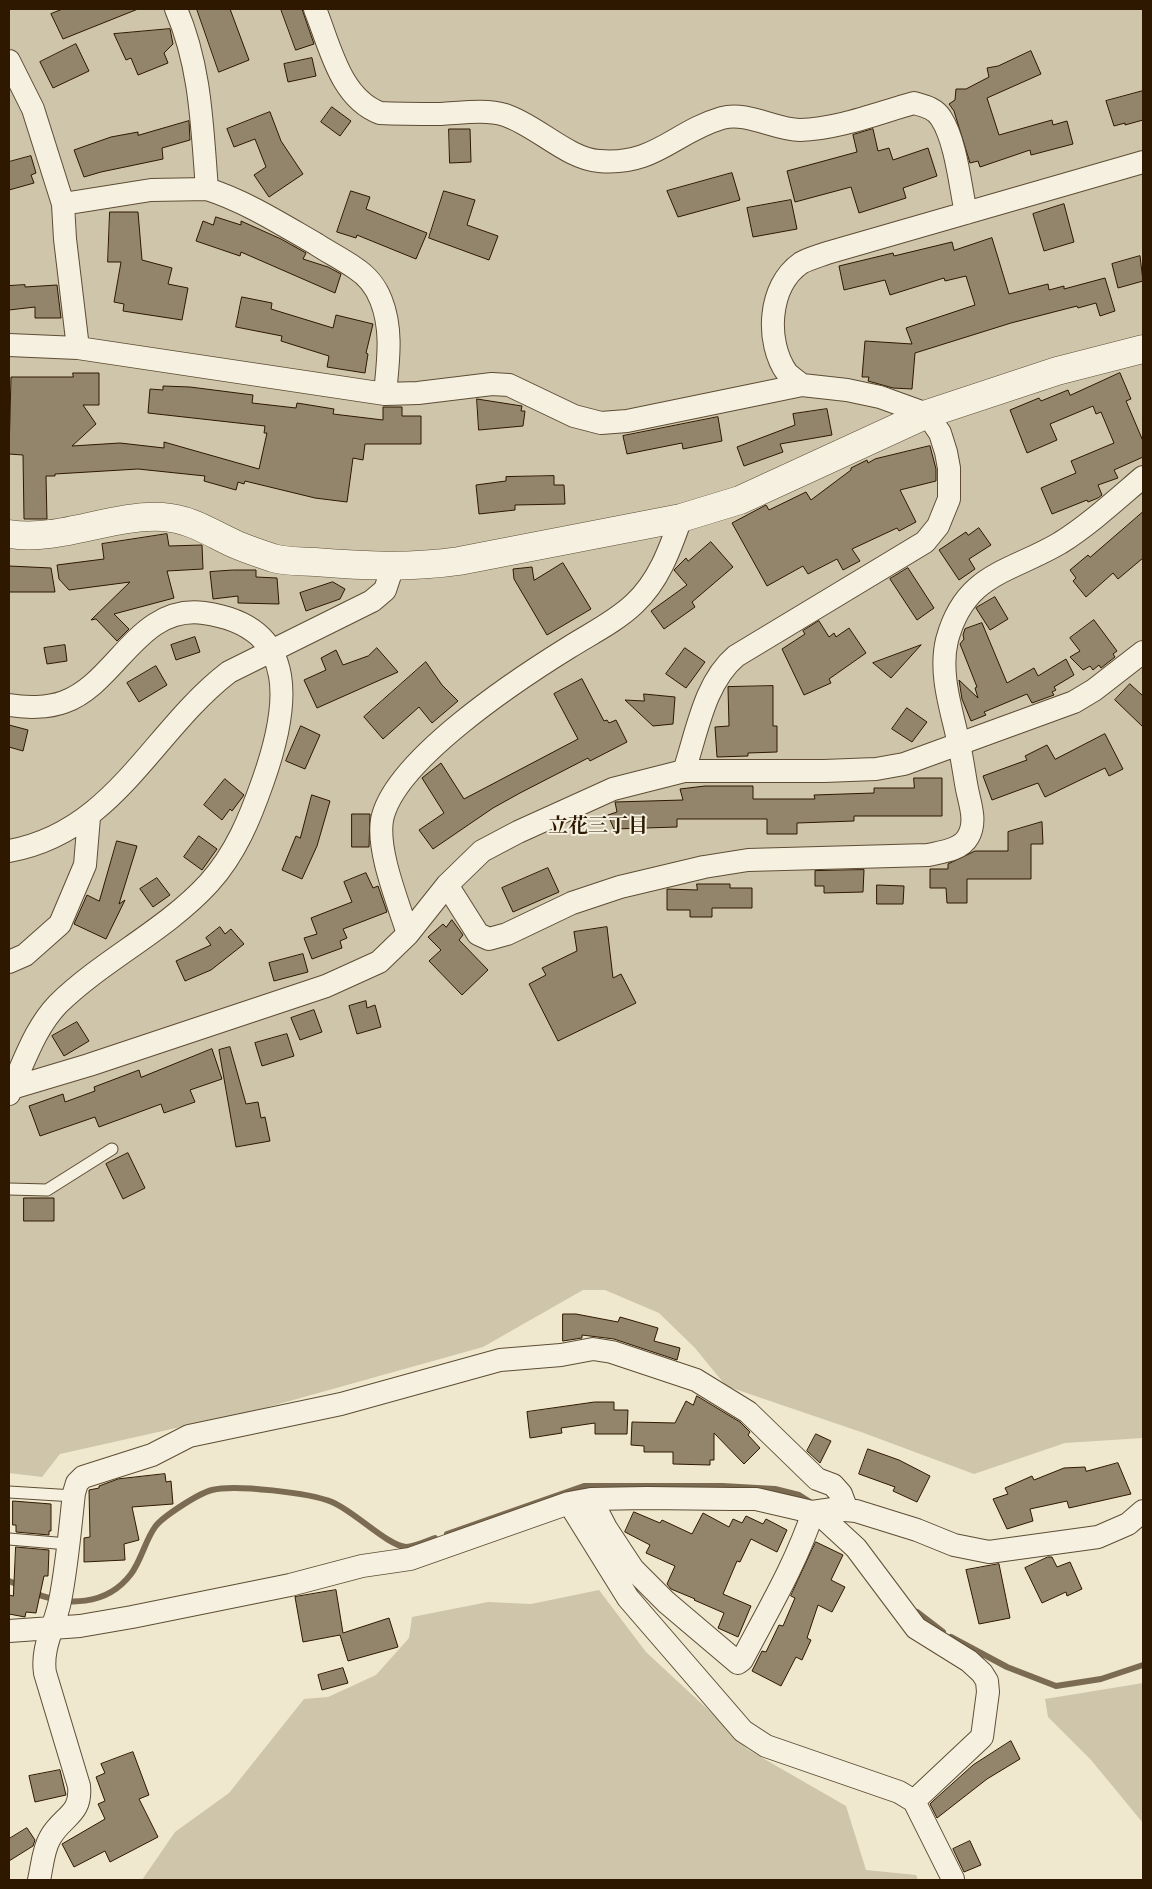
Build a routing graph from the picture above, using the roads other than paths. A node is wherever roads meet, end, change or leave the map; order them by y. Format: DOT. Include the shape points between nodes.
graph roads {
  1 [pos="176,9"];
  2 [pos="315,9"];
  3 [pos="9,61"];
  4 [pos="1143,162"];
  5 [pos="207,189"];
  6 [pos="63,204"];
  7 [pos="966,213"];
  8 [pos="9,345"];
  9 [pos="78,348"];
  10 [pos="1143,349"];
  11 [pos="802,385"];
  12 [pos="385,394"];
  13 [pos="927,414"];
  14 [pos="1143,477"];
  15 [pos="680,518"];
  16 [pos="9,534"];
  17 [pos="393,566"];
  18 [pos="271,652"];
  19 [pos="1143,652"];
  20 [pos="9,705"];
  21 [pos="959,742"];
  22 [pos="684,771"];
  23 [pos="89,817"];
  24 [pos="9,851"];
  25 [pos="447,885"];
  26 [pos="408,934"];
  27 [pos="9,962"];
  28 [pos="10,1091"];
  29 [pos="112,1149"];
  30 [pos="9,1189"];
  31 [pos="9,1492"];
  32 [pos="74,1496"];
  33 [pos="591,1499"];
  34 [pos="568,1503"];
  35 [pos="847,1510"];
  36 [pos="1143,1511"];
  37 [pos="815,1512"];
  38 [pos="9,1539"];
  39 [pos="68,1544"];
  40 [pos="55,1622"];
  41 [pos="9,1631"];
  42 [pos="914,1801"];
  43 [pos="953,1879"];
  44 [pos="39,1880"];
  1 -- 5 [label="street" via="196,70"];
  2 -- 7 [label="street" via="348,90 366,108 380,113 503,114 597,161 623,162 647,156 723,118 799,130 817,129 914,103 929,107 940,117 950,138"];
  3 -- 6 [label="street" via="33,109"];
  4 -- 7 [label="street"];
  5 -- 6 [label="street" via="158,190"];
  5 -- 12 [label="street" via="245,205 300,235 356,268 371,283 387,321 389,349"];
  6 -- 9 [label="street"];
  7 -- 11 [label="street" via="801,263 786,279 777,296 773,320 774,345 787,373"];
  8 -- 9 [label="street"];
  9 -- 12 [label="street"];
  10 -- 13 [label="street" via="1057,371"];
  11 -- 12 [label="street" via="627,421 601,423 574,416 509,385"];
  11 -- 13 [label="street" via="880,397"];
  13 -- 15 [label="street" via="740,500"];
  13 -- 22 [label="street" via="940,432 949,468 949,498 938,526 918,547 727,664 717,677 708,699"];
  14 -- 21 [label="street" via="1091,522 973,589 958,609 947,640 944,664 948,701"];
  15 -- 17 [label="street" via="459,561"];
  15 -- 26 [label="street" via="670,551 635,603 475,712 397,785 386,804 382,844"];
  16 -- 17 [label="street" via="47,534 128,520 174,518 197,524 237,545 276,559"];
  17 -- 18 [label="street" via="382,594"];
  18 -- 20 [label="street" via="245,624 202,613 187,614 152,625 89,687 65,702"];
  18 -- 23 [label="street" via="229,672 208,687 144,762"];
  18 -- 28 [label="street" via="282,690 279,728 253,809 234,850 189,902 58,1004 38,1031"];
  19 -- 21 [label="street" via="1074,702"];
  21 -- 22 [label="street" via="904,764 876,769"];
  21 -- 25 [label="street" via="973,826 967,839 949,850 928,855 748,860 704,867 572,903 507,934 489,939 478,934"];
  22 -- 25 [label="street" via="613,789 518,832 482,851"];
  23 -- 24 [label="street" via="36,845"];
  23 -- 27 [label="street" via="85,865 60,924 25,955"];
  25 -- 26 [label="street"];
  26 -- 28 [label="street" via="379,962 326,986"];
  29 -- 30 [label="lane" via="47,1190"];
  31 -- 32 [label="lane"];
  32 -- 35 [label="street" via="77,1483 83,1477 152,1455 189,1436 341,1404 500,1360 593,1349 612,1352 696,1380 748,1412 817,1479 833,1485 841,1494"];
  32 -- 39 [label="street"];
  33 -- 34 [label="street"];
  33 -- 37 [label="street" via="756,1499"];
  33 -- 37 [label="street" via="633,1568 666,1602 738,1663"];
  34 -- 40 [label="street" via="410,1559 362,1566 290,1585 132,1617"];
  34 -- 42 [label="street" via="628,1598 743,1731 766,1746 899,1792"];
  35 -- 36 [label="street" via="917,1530 954,1545 989,1552 1098,1537 1128,1524"];
  35 -- 37 [label="street"];
  37 -- 42 [label="street" via="856,1548 916,1628 969,1661 987,1681 982,1737"];
  38 -- 39 [label="lane"];
  39 -- 40 [label="street"];
  40 -- 41 [label="street"];
  40 -- 44 [label="street" via="43,1658 45,1672 80,1797 76,1809 50,1837"];
  42 -- 43 [label="street"];
}
